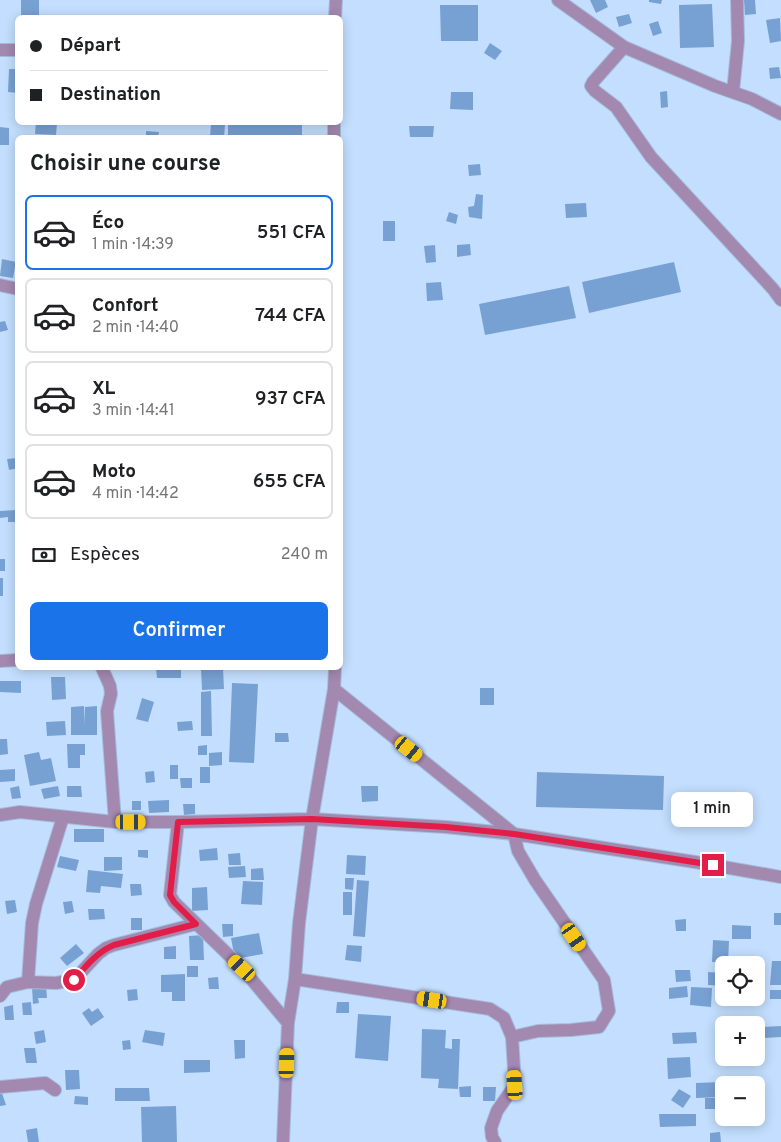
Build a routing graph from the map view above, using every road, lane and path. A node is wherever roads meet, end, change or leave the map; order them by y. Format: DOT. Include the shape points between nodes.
graph roads {
  1 [pos="336,0"];
  2 [pos="558,0"];
  3 [pos="737,0"];
  4 [pos="335,15"];
  5 [pos="624,47"];
  6 [pos="0,50"];
  7 [pos="15,50"];
  8 [pos="733,92"];
  9 [pos="781,114"];
  10 [pos="0,285"];
  11 [pos="15,289"];
  12 [pos="781,300"];
  13 [pos="15,660"];
  14 [pos="0,661"];
  15 [pos="103,670"];
  16 [pos="335,670"];
  17 [pos="334,689"];
  18 [pos="0,815"];
  19 [pos="63,817"];
  20 [pos="312,819"];
  21 [pos="115,822"];
  22 [pos="178,822"];
  23 [pos="514,834"];
  24 [pos="781,877"];
  25 [pos="196,924"];
  26 [pos="295,979"];
  27 [pos="28,982"];
  28 [pos="0,996"];
  29 [pos="288,1023"];
  30 [pos="512,1037"];
  31 [pos="0,1086"];
  32 [pos="56,1090"];
  33 [pos="283,1142"];
  34 [pos="495,1142"];
  1 -- 4 [label="street"];
  2 -- 5 [label="street"];
  3 -- 8 [label="street" via="738,41"];
  5 -- 8 [label="street"];
  5 -- 12 [label="street" via="591,86 616,108 651,157"];
  6 -- 7 [label="street"];
  8 -- 9 [label="street"];
  10 -- 11 [label="street"];
  13 -- 14 [label="street"];
  15 -- 21 [label="street" via="111,694 107,711"];
  16 -- 17 [label="street"];
  17 -- 20 [label="street"];
  17 -- 23 [label="street"];
  18 -- 19 [label="street" via="20,812"];
  19 -- 21 [label="street"];
  19 -- 27 [label="street" via="36,904"];
  20 -- 22 [label="street"];
  20 -- 23 [label="street"];
  20 -- 26 [label="street"];
  21 -- 22 [label="street"];
  22 -- 25 [label="street" via="170,895"];
  23 -- 24 [label="street"];
  23 -- 30 [label="street" via="518,851 535,880 604,980 608,1011 599,1027 538,1031"];
  25 -- 27 [label="street" via="106,948 74,980"];
  25 -- 29 [label="street" via="242,968"];
  26 -- 29 [label="street"];
  26 -- 30 [label="street" via="490,1009 504,1018"];
  27 -- 28 [label="street" via="7,987"];
  29 -- 33 [label="street"];
  30 -- 34 [label="street" via="515,1085 490,1128"];
  31 -- 32 [label="street" via="45,1084"];
}
